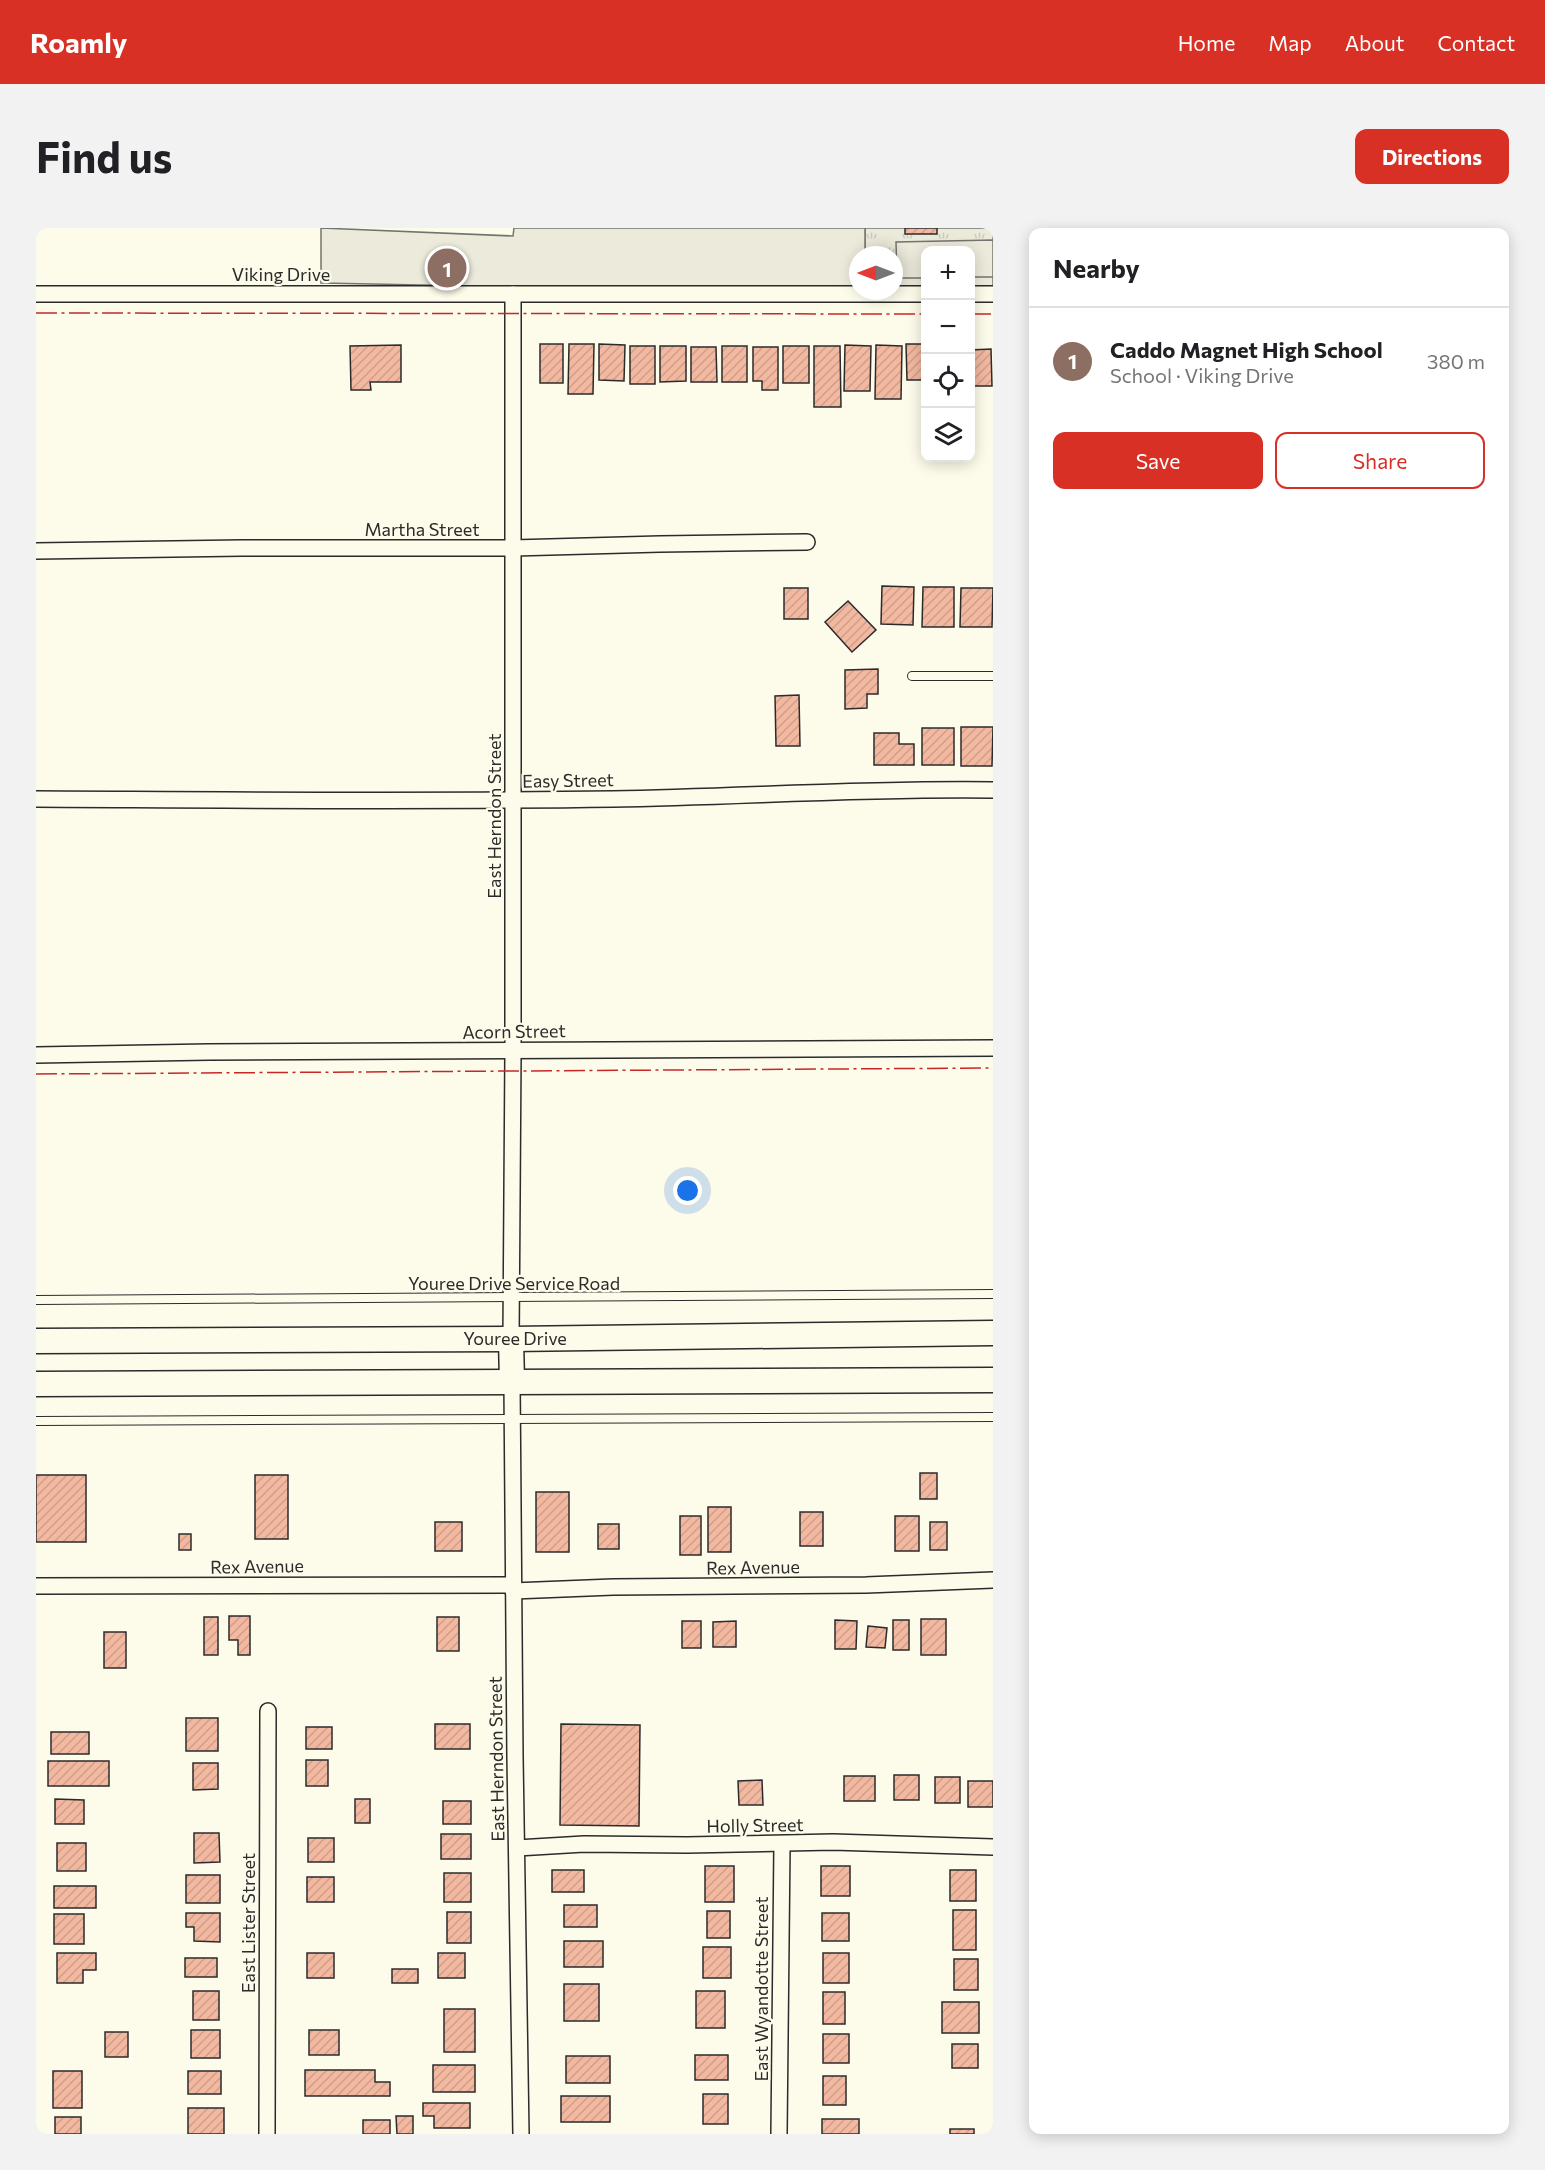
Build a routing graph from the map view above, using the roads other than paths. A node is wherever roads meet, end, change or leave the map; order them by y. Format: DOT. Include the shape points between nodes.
graph roads {
  1 [pos="36,294"];
  2 [pos="519,294"];
  3 [pos="921,294"];
  4 [pos="975,294"];
  5 [pos="993,294"];
  6 [pos="807,542"];
  7 [pos="513,548"];
  8 [pos="36,551"];
  9 [pos="912,676"];
  10 [pos="993,676"];
  11 [pos="993,790"];
  12 [pos="36,799"];
  13 [pos="514,800"];
  14 [pos="993,1048"];
  15 [pos="513,1051"];
  16 [pos="36,1055"];
  17 [pos="993,1294"];
  18 [pos="512,1298"];
  19 [pos="36,1300"];
  20 [pos="993,1333"];
  21 [pos="511,1339"];
  22 [pos="36,1341"];
  23 [pos="993,1380"];
  24 [pos="512,1383"];
  25 [pos="36,1384"];
  26 [pos="993,1417"];
  27 [pos="512,1419"];
  28 [pos="36,1421"];
  29 [pos="993,1580"];
  30 [pos="36,1586"];
  31 [pos="513,1588"];
  32 [pos="267,1711"];
  33 [pos="782,1844"];
  34 [pos="993,1847"];
  35 [pos="517,1848"];
  36 [pos="267,2134"];
  37 [pos="522,2134"];
  38 [pos="779,2134"];
  1 -- 2 [label="street, Viking Drive"];
  2 -- 3 [label="street, Viking Drive"];
  2 -- 7 [label="street, East Herndon Street"];
  4 -- 5 [label="street"];
  6 -- 7 [label="street, Martha Street"];
  7 -- 8 [label="street, Martha Street"];
  7 -- 13 [label="street, East Herndon Street"];
  9 -- 10 [label="lane"];
  11 -- 13 [label="street, Easy Street"];
  12 -- 13 [label="street, Easy Street"];
  13 -- 15 [label="street, East Herndon Street"];
  14 -- 15 [label="street, Acorn Street"];
  15 -- 16 [label="street, Acorn Street"];
  15 -- 18 [label="street, East Herndon Street"];
  17 -- 18 [label="lane, Youree Drive Service Road"];
  18 -- 19 [label="lane, Youree Drive Service Road"];
  18 -- 21 [label="street, East Herndon Street"];
  20 -- 21 [label="main road, Youree Drive"];
  21 -- 22 [label="main road, Youree Drive"];
  21 -- 24 [label="main road"];
  23 -- 24 [label="main road"];
  24 -- 25 [label="main road"];
  24 -- 27 [label="street, East Herndon Street"];
  26 -- 27 [label="lane"];
  27 -- 28 [label="lane"];
  27 -- 31 [label="street, East Herndon Street"];
  29 -- 31 [label="street, Rex Avenue"];
  30 -- 31 [label="street, Rex Avenue"];
  31 -- 35 [label="street, East Herndon Street"];
  32 -- 36 [label="street, East Lister Street"];
  33 -- 34 [label="street, Holly Street"];
  33 -- 35 [label="street, Holly Street"];
  33 -- 38 [label="street, East Wyandotte Street"];
  35 -- 37 [label="street, East Herndon Street"];
}
